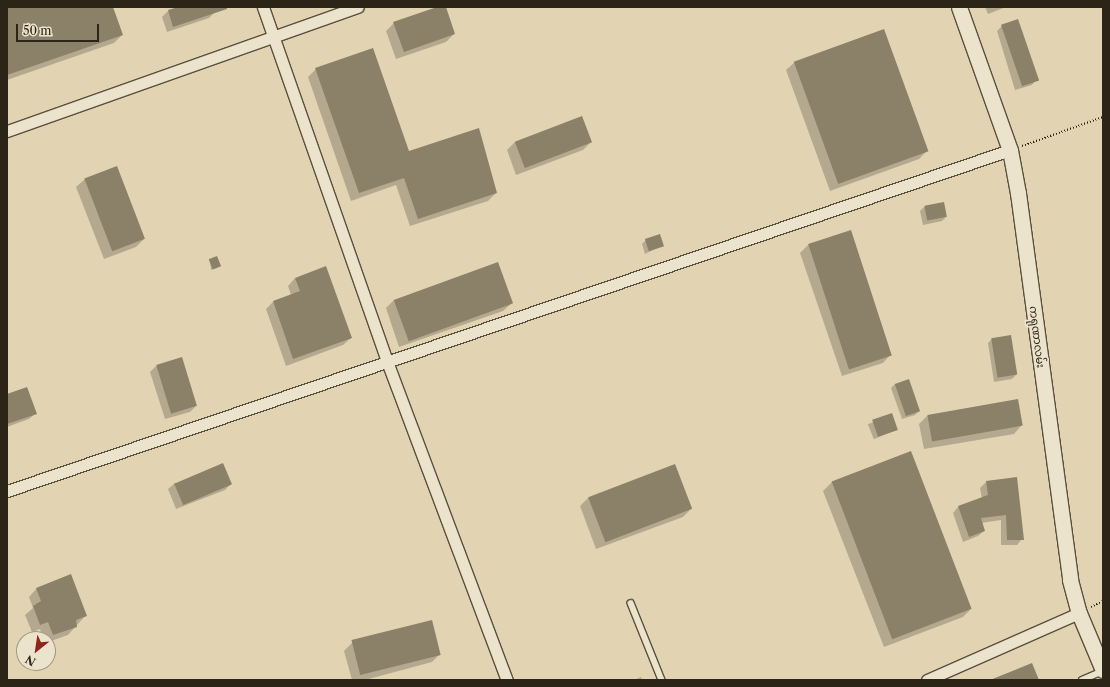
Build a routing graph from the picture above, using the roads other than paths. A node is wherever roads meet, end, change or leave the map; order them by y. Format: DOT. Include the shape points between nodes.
graph roads {
  1 [pos="263,7"];
  2 [pos="358,7"];
  3 [pos="959,7"];
  4 [pos="273,35"];
  5 [pos="7,131"];
  6 [pos="1010,150"];
  7 [pos="388,364"];
  8 [pos="7,491"];
  9 [pos="631,603"];
  10 [pos="1079,614"];
  11 [pos="1103,670"];
  12 [pos="507,680"];
  13 [pos="662,680"];
  14 [pos="927,680"];
  15 [pos="1082,680"];
  1 -- 4 [label="street"];
  2 -- 4 [label="street"];
  3 -- 6 [label="street, ကရုဏာလမ်း"];
  4 -- 5 [label="street"];
  4 -- 7 [label="street"];
  6 -- 7 [label="street"];
  6 -- 10 [label="street, ကရုဏာလမ်း" via="1019,201 1056,492 1070,580"];
  7 -- 8 [label="street"];
  7 -- 12 [label="street"];
  9 -- 13 [label="lane"];
  10 -- 11 [label="street, ကရုဏာလမ်း"];
  10 -- 14 [label="street"];
  11 -- 15 [label="lane"];
}
